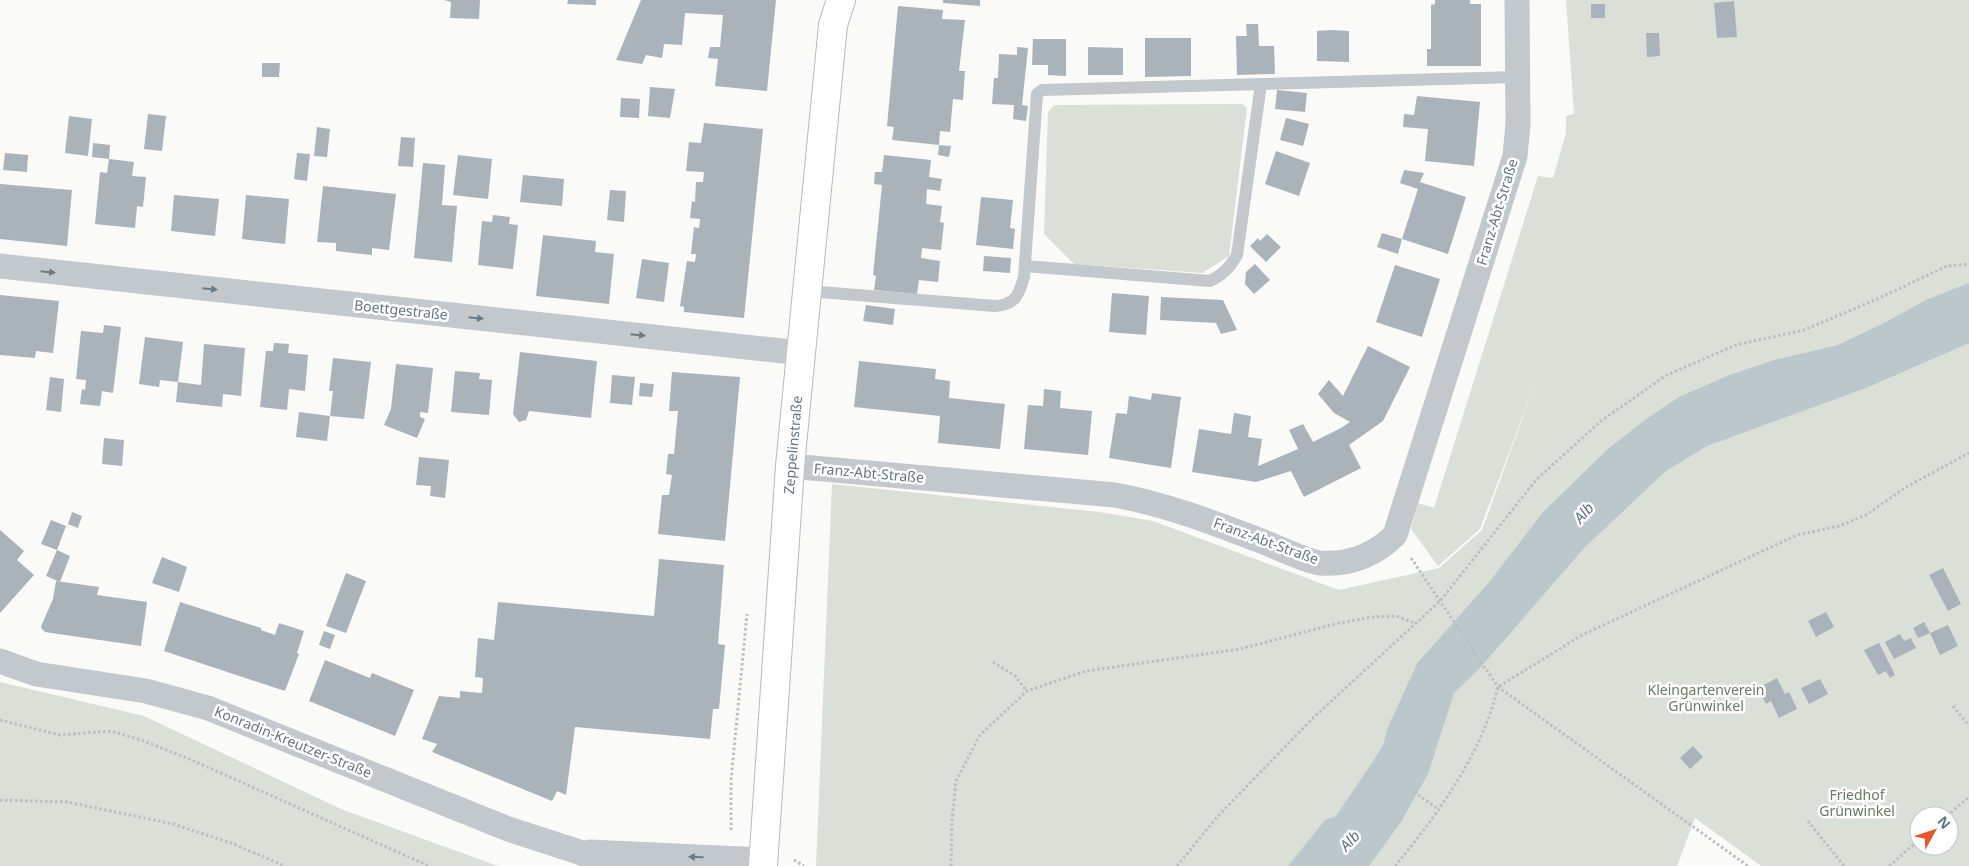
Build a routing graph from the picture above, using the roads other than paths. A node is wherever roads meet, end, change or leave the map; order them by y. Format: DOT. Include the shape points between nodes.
graph roads {
  1 [pos="1517,0"];
  2 [pos="835,8"];
  3 [pos="1518,77"];
  4 [pos="1261,84"];
  5 [pos="0,266"];
  6 [pos="1025,266"];
  7 [pos="807,291"];
  8 [pos="801,354"];
  9 [pos="790,466"];
  10 [pos="0,661"];
  11 [pos="579,852"];
  12 [pos="763,863"];
  13 [pos="611,866"];
  1 -- 3 [label="street, Franz-Abt-Straße"];
  2 -- 7 [label="street, Zeppelinstraße"];
  3 -- 4 [label="lane"];
  3 -- 9 [label="street, Franz-Abt-Straße" via="1515,156 1396,535 1369,555 1343,563 1318,563 1192,514 1134,498"];
  4 -- 6 [label="lane" via="1237,255 1222,274 1210,282"];
  4 -- 6 [label="lane" via="1042,90 1037,94"];
  5 -- 8 [label="street, Boettgestraße, one-way"];
  6 -- 7 [label="lane" via="1020,292 1006,306"];
  7 -- 8 [label="street, Zeppelinstraße"];
  8 -- 9 [label="street, Zeppelinstraße"];
  9 -- 12 [label="street, Zeppelinstraße"];
  10 -- 11 [label="street, Konradin-Kreutzer-Straße" via="36,674 146,691 208,708 508,829"];
  12 -- 11 [label="street, Konradin-Kreutzer-Straße, one-way"];
  11 -- 13 [label="street, Konradin-Kreutzer-Straße"];
}
